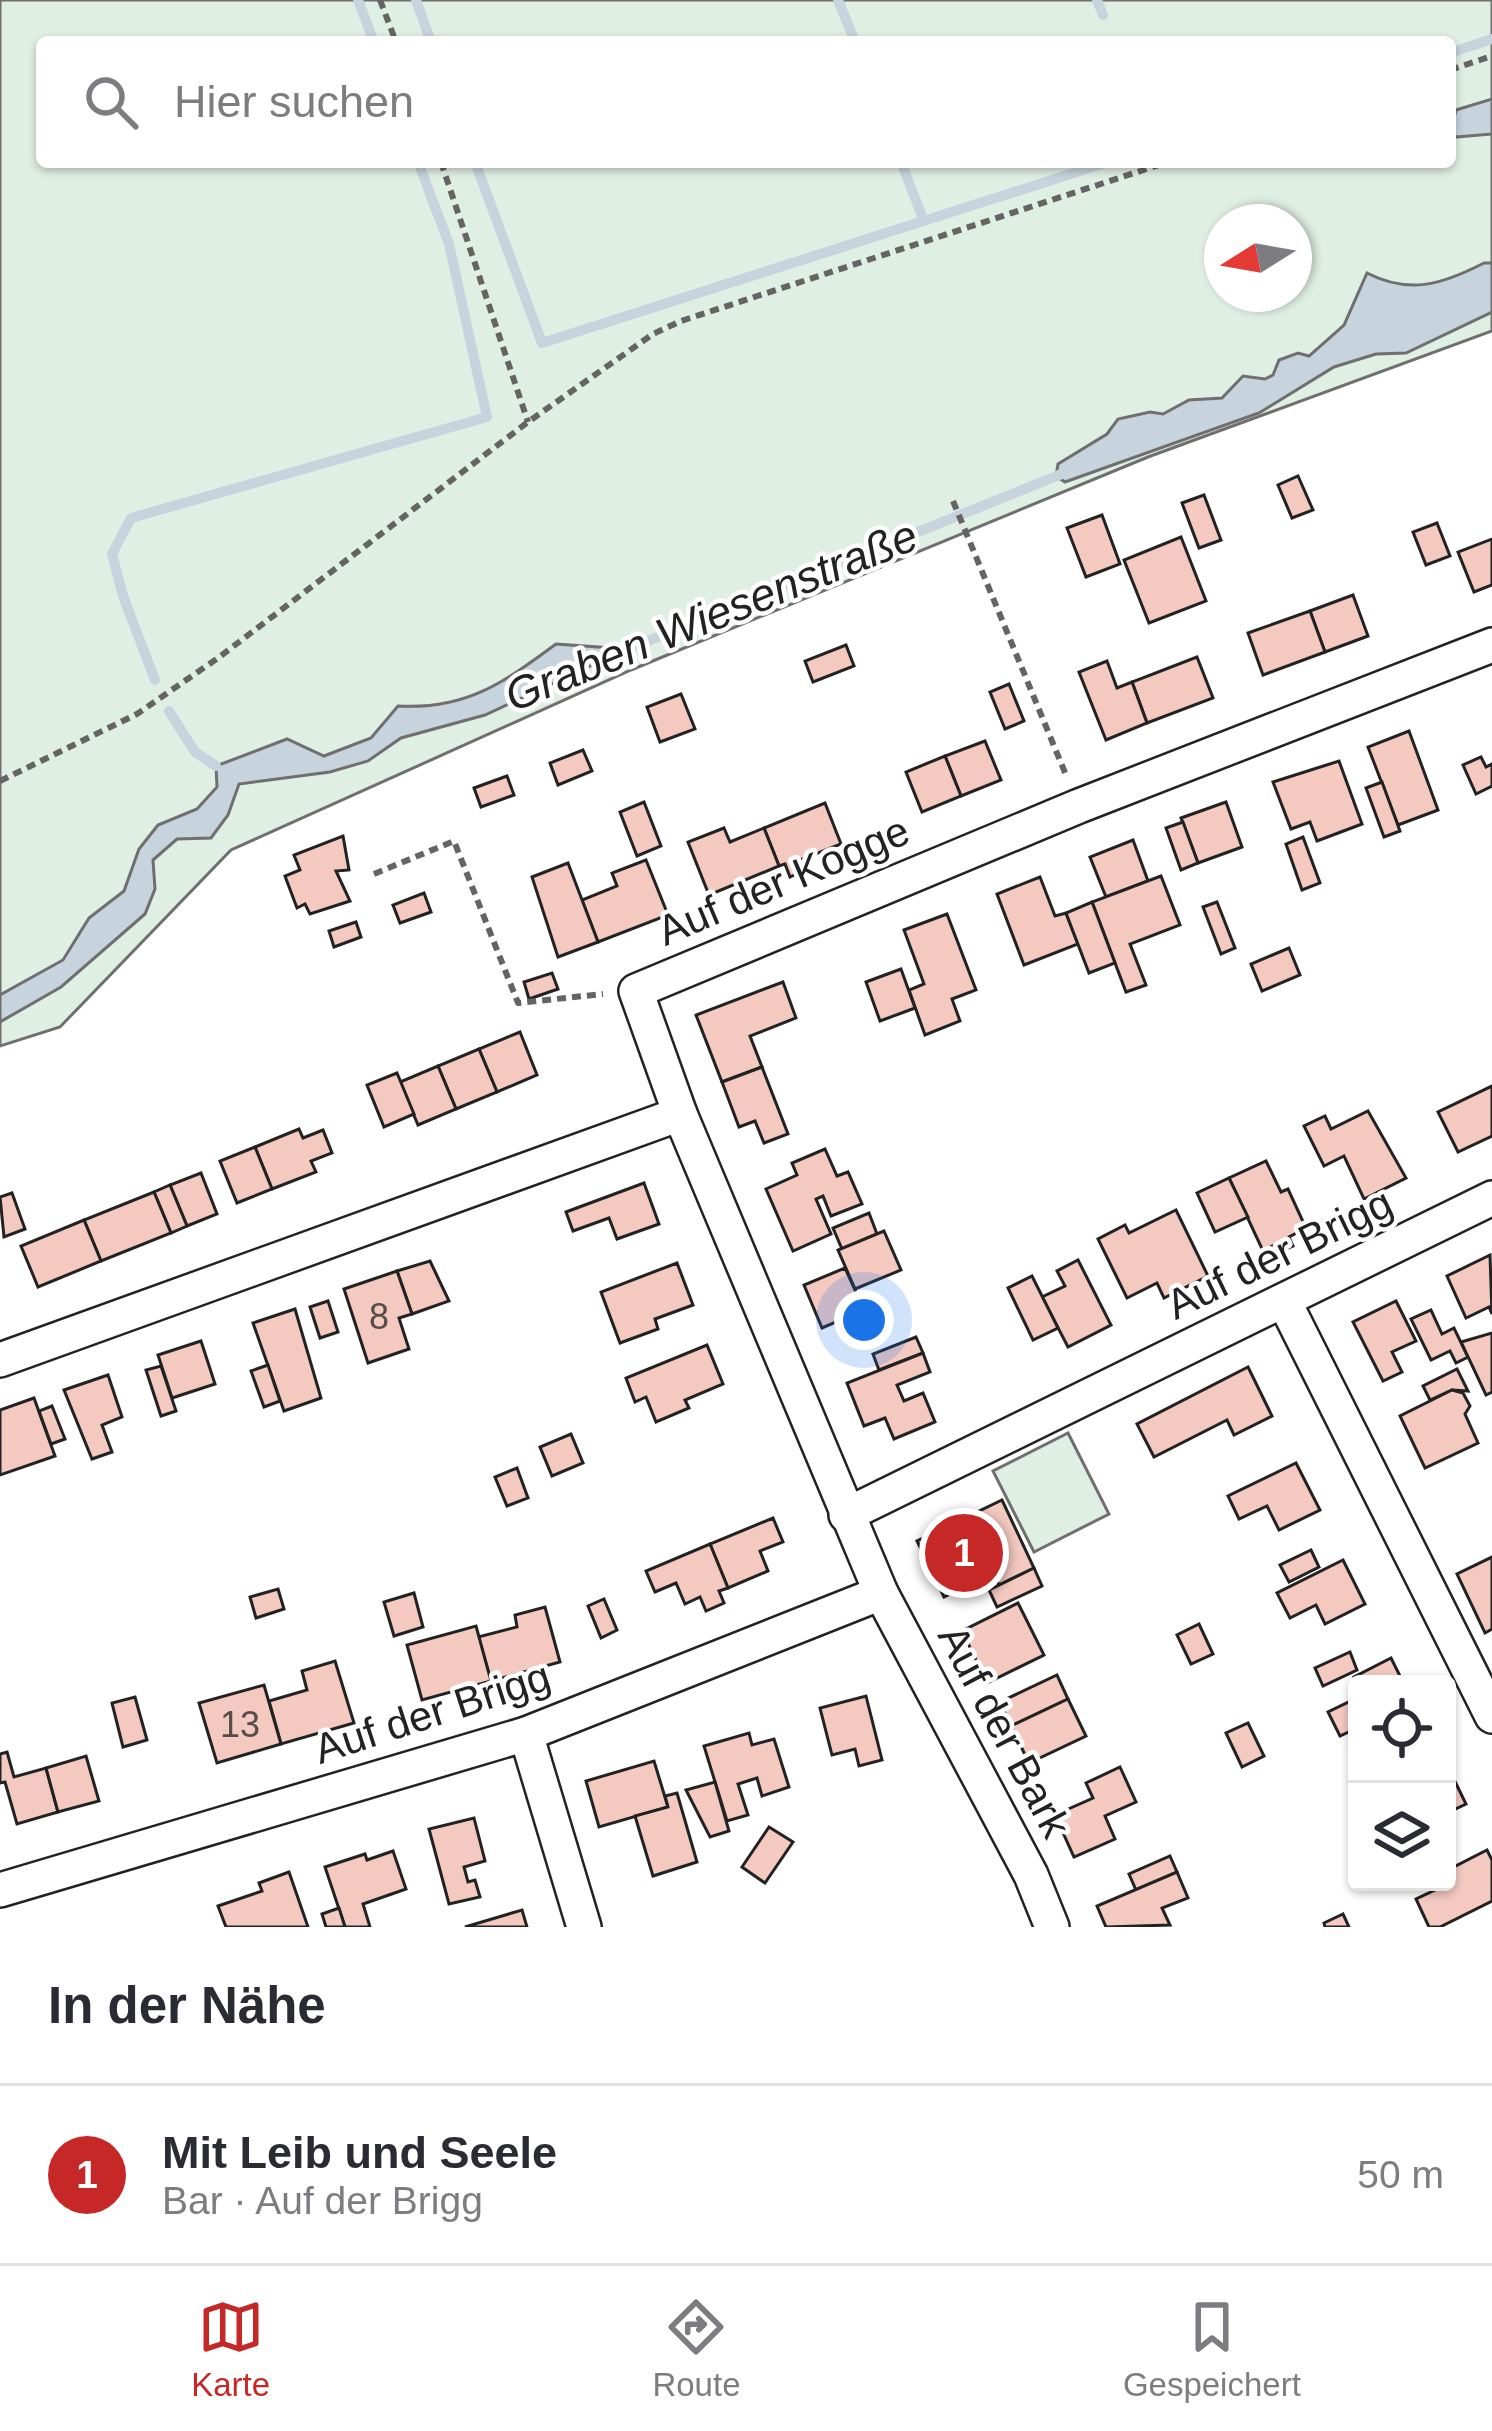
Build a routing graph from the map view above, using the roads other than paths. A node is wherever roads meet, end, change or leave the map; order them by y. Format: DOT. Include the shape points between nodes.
graph roads {
  1 [pos="1492,645"];
  2 [pos="680,1114"];
  3 [pos="1492,1198"];
  4 [pos="1284,1301"];
  5 [pos="0,1360"];
  6 [pos="846,1515"];
  7 [pos="881,1593"];
  8 [pos="1492,1716"];
  9 [pos="526,1734"];
  10 [pos="0,1890"];
  11 [pos="584,1927"];
  12 [pos="1052,1927"];
  1 -- 2 [label="street, Auf der Kogge" via="636,991"];
  2 -- 5 [label="street"];
  2 -- 6 [label="street, Auf der Bark"];
  3 -- 4 [label="street, Auf der Brigg"];
  4 -- 6 [label="street, Auf der Brigg"];
  4 -- 8 [label="street"];
  6 -- 7 [label="street, Auf der Bark"];
  7 -- 9 [label="street, Auf der Brigg"];
  7 -- 12 [label="street, Auf der Bark"];
  9 -- 10 [label="street, Auf der Brigg"];
  9 -- 11 [label="street"];
}
